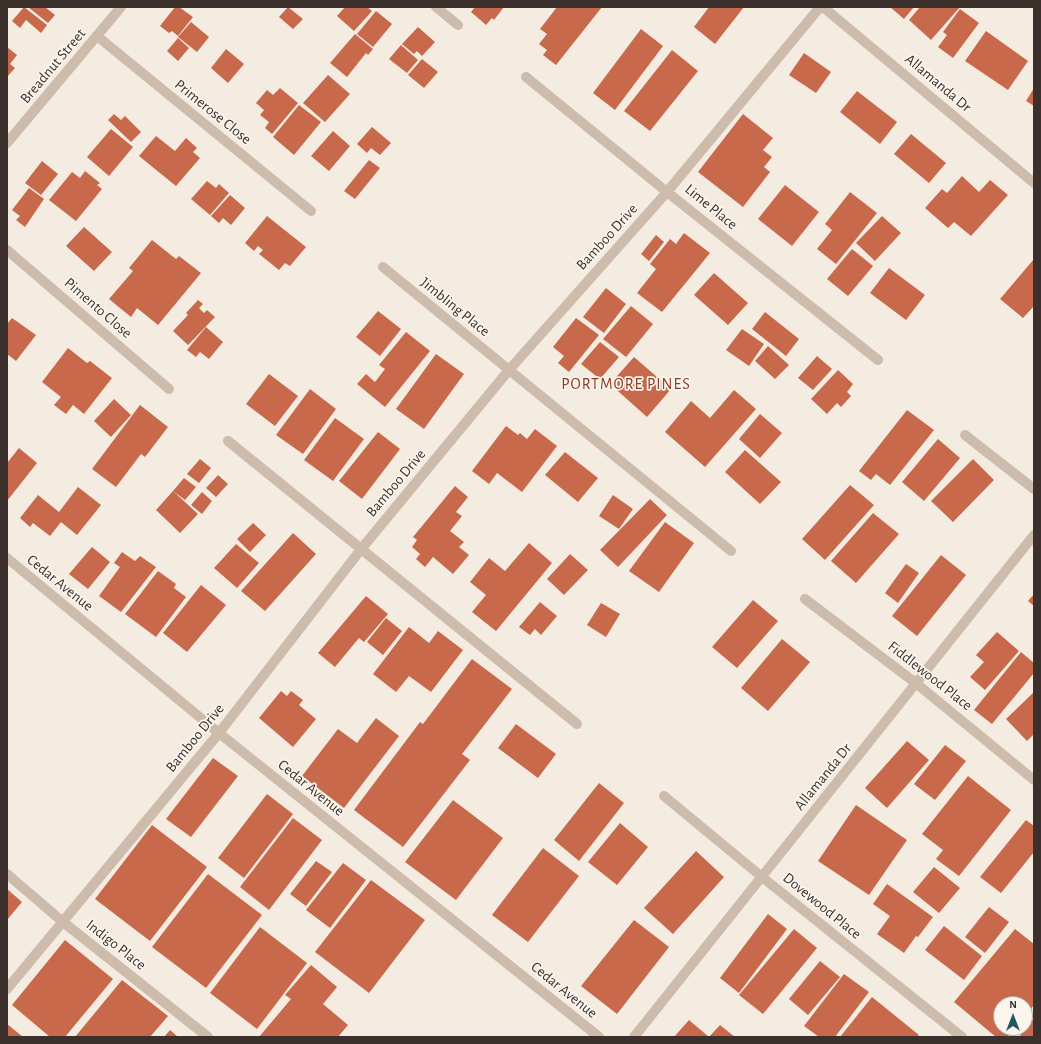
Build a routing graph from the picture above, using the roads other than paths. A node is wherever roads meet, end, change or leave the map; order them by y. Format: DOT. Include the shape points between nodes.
graph roads {
  1 [pos="121,7"];
  2 [pos="436,7"];
  3 [pos="820,7"];
  4 [pos="823,7"];
  5 [pos="458,25"];
  6 [pos="97,36"];
  7 [pos="526,77"];
  8 [pos="7,144"];
  9 [pos="1034,183"];
  10 [pos="667,192"];
  11 [pos="311,211"];
  12 [pos="7,250"];
  13 [pos="383,267"];
  14 [pos="878,360"];
  15 [pos="509,370"];
  16 [pos="169,389"];
  17 [pos="965,435"];
  18 [pos="228,441"];
  19 [pos="1034,489"];
  20 [pos="1034,535"];
  21 [pos="362,548"];
  22 [pos="731,551"];
  23 [pos="7,558"];
  24 [pos="804,599"];
  25 [pos="917,684"];
  26 [pos="577,724"];
  27 [pos="219,733"];
  28 [pos="1034,780"];
  29 [pos="664,796"];
  30 [pos="7,874"];
  31 [pos="762,877"];
  32 [pos="62,922"];
  33 [pos="7,989"];
  34 [pos="208,1037"];
  35 [pos="599,1037"];
  36 [pos="634,1037"];
  37 [pos="962,1037"];
  1 -- 6 [label="street, Breadnut Street"];
  2 -- 5 [label="street"];
  3 -- 10 [label="street, Bamboo Drive"];
  4 -- 9 [label="street, Allamanda Dr"];
  6 -- 8 [label="street, Breadnut Street"];
  6 -- 11 [label="street, Primerose Close"];
  7 -- 10 [label="street, Lime Place"];
  10 -- 14 [label="street, Lime Place"];
  10 -- 15 [label="street, Bamboo Drive"];
  12 -- 16 [label="street, Pimento Close"];
  13 -- 15 [label="street, Jimbling Place"];
  15 -- 21 [label="street, Bamboo Drive"];
  15 -- 22 [label="street, Jimbling Place"];
  17 -- 19 [label="street"];
  18 -- 21 [label="street"];
  20 -- 25 [label="street, Allamanda Dr"];
  21 -- 26 [label="street"];
  21 -- 27 [label="street, Bamboo Drive"];
  23 -- 27 [label="street, Cedar Avenue"];
  24 -- 25 [label="street, Fiddlewood Place"];
  25 -- 28 [label="street, Fiddlewood Place"];
  25 -- 31 [label="street, Allamanda Dr"];
  27 -- 32 [label="street, Bamboo Drive"];
  27 -- 35 [label="street, Cedar Avenue"];
  29 -- 31 [label="street, Dovewood Place"];
  30 -- 32 [label="street, Indigo Place"];
  31 -- 36 [label="street, Allamanda Dr"];
  31 -- 37 [label="street, Dovewood Place"];
  32 -- 33 [label="street, Bamboo Drive"];
  32 -- 34 [label="street, Indigo Place"];
}
